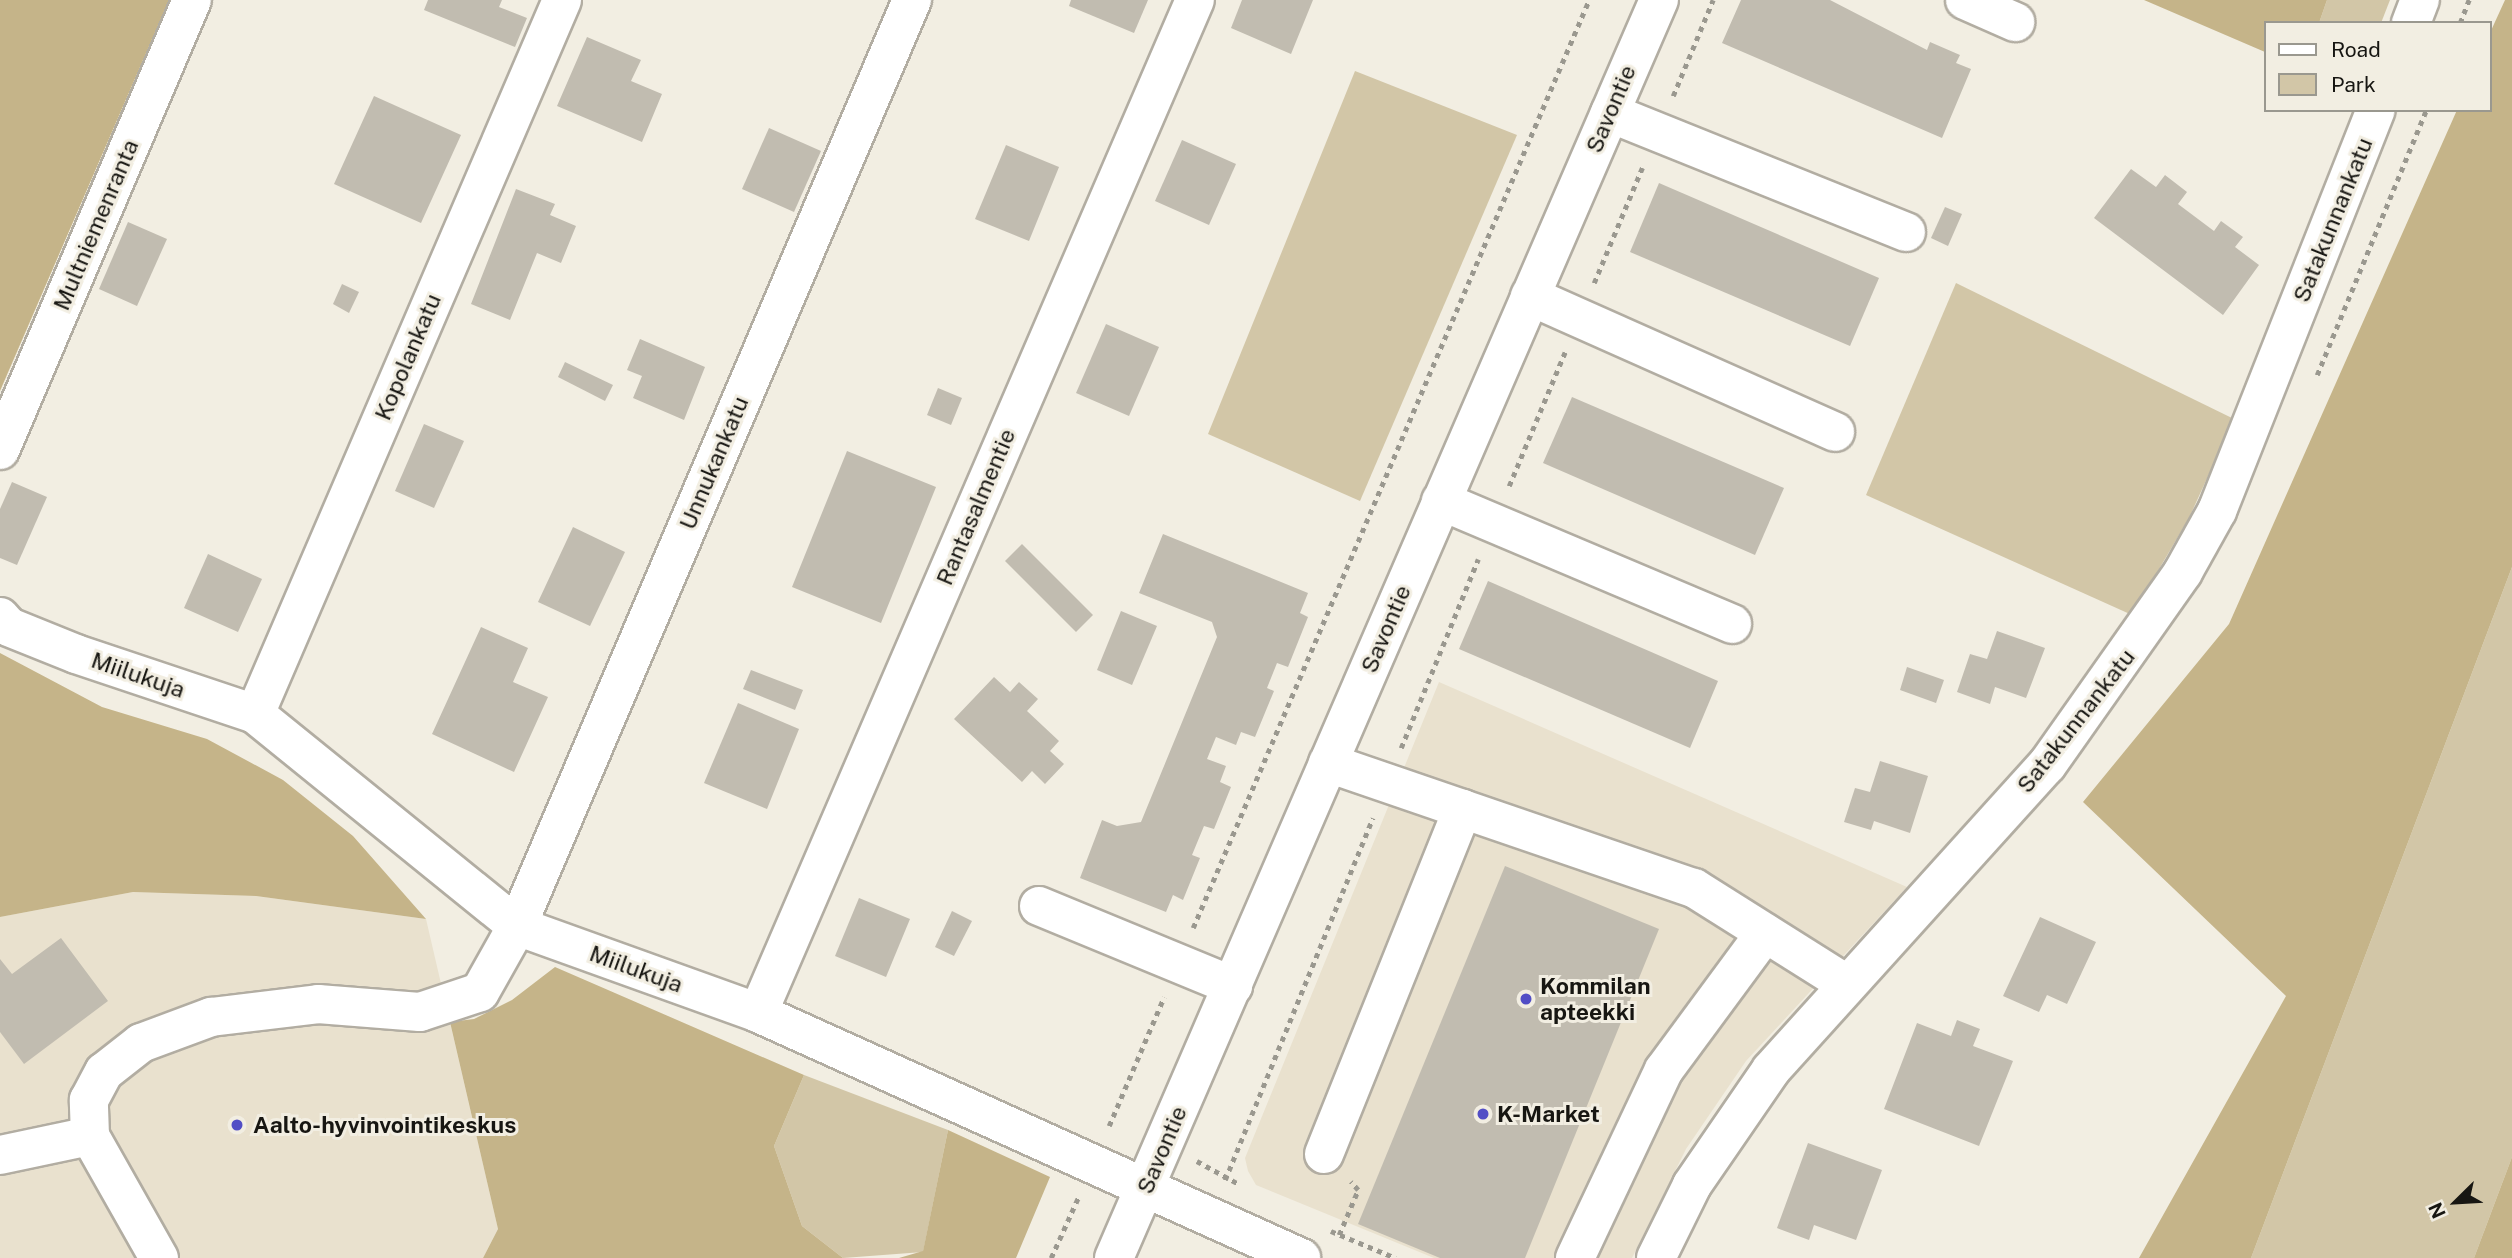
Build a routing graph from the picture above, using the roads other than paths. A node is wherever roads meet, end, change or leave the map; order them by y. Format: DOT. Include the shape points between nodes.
graph roads {
  1 [pos="192,0"];
  2 [pos="562,0"];
  3 [pos="912,0"];
  4 [pos="1195,0"];
  5 [pos="1658,0"];
  6 [pos="1965,0"];
  7 [pos="2420,0"];
  8 [pos="2412,21"];
  9 [pos="2015,22"];
  10 [pos="2375,112"];
  11 [pos="1610,113"];
  12 [pos="1906,232"];
  13 [pos="1530,296"];
  14 [pos="1835,432"];
  15 [pos="0,450"];
  16 [pos="1441,501"];
  17 [pos="5,622"];
  18 [pos="1732,624"];
  19 [pos="255,715"];
  20 [pos="1328,763"];
  21 [pos="1463,809"];
  22 [pos="1039,906"];
  23 [pos="517,926"];
  24 [pos="1765,933"];
  25 [pos="1845,983"];
  26 [pos="1233,986"];
  27 [pos="758,1013"];
  28 [pos="90,1136"];
  29 [pos="1324,1154"];
  30 [pos="0,1155"];
  31 [pos="1146,1188"];
  32 [pos="159,1258"];
  33 [pos="1114,1258"];
  34 [pos="1301,1258"];
  35 [pos="1575,1258"];
  36 [pos="1656,1258"];
  1 -- 15 [label="street, Multniemenranta"];
  2 -- 19 [label="street, Kopolankatu"];
  3 -- 23 [label="street, Unnukankatu"];
  4 -- 27 [label="street, Rantasalmentie"];
  5 -- 11 [label="street, Savontie"];
  6 -- 9 [label="street"];
  7 -- 8 [label="street"];
  10 -- 25 [label="street, Satakunnankatu" via="2217,511 2183,572 2047,765"];
  11 -- 12 [label="street"];
  11 -- 13 [label="street, Savontie"];
  13 -- 14 [label="street"];
  13 -- 16 [label="street, Savontie"];
  16 -- 18 [label="street"];
  16 -- 20 [label="street, Savontie"];
  17 -- 19 [label="street, Miilukuja"];
  19 -- 23 [label="street, Miilukuja"];
  20 -- 21 [label="street"];
  20 -- 26 [label="street, Savontie"];
  21 -- 24 [label="street" via="1694,888"];
  21 -- 29 [label="street"];
  22 -- 26 [label="street"];
  23 -- 27 [label="street, Miilukuja"];
  23 -- 28 [label="street, Unnukankatu" via="481,992 456,1004 420,1012 317,1004 211,1017 141,1043 104,1072 89,1100"];
  24 -- 25 [label="street"];
  24 -- 35 [label="street" via="1664,1070"];
  25 -- 36 [label="street, Satakunnankatu" via="1730,1124"];
  26 -- 31 [label="street, Savontie"];
  27 -- 31 [label="street, Miilukuja"];
  28 -- 30 [label="street"];
  28 -- 32 [label="street"];
  31 -- 33 [label="street, Savontie"];
  31 -- 34 [label="street, Miilukuja"];
}
